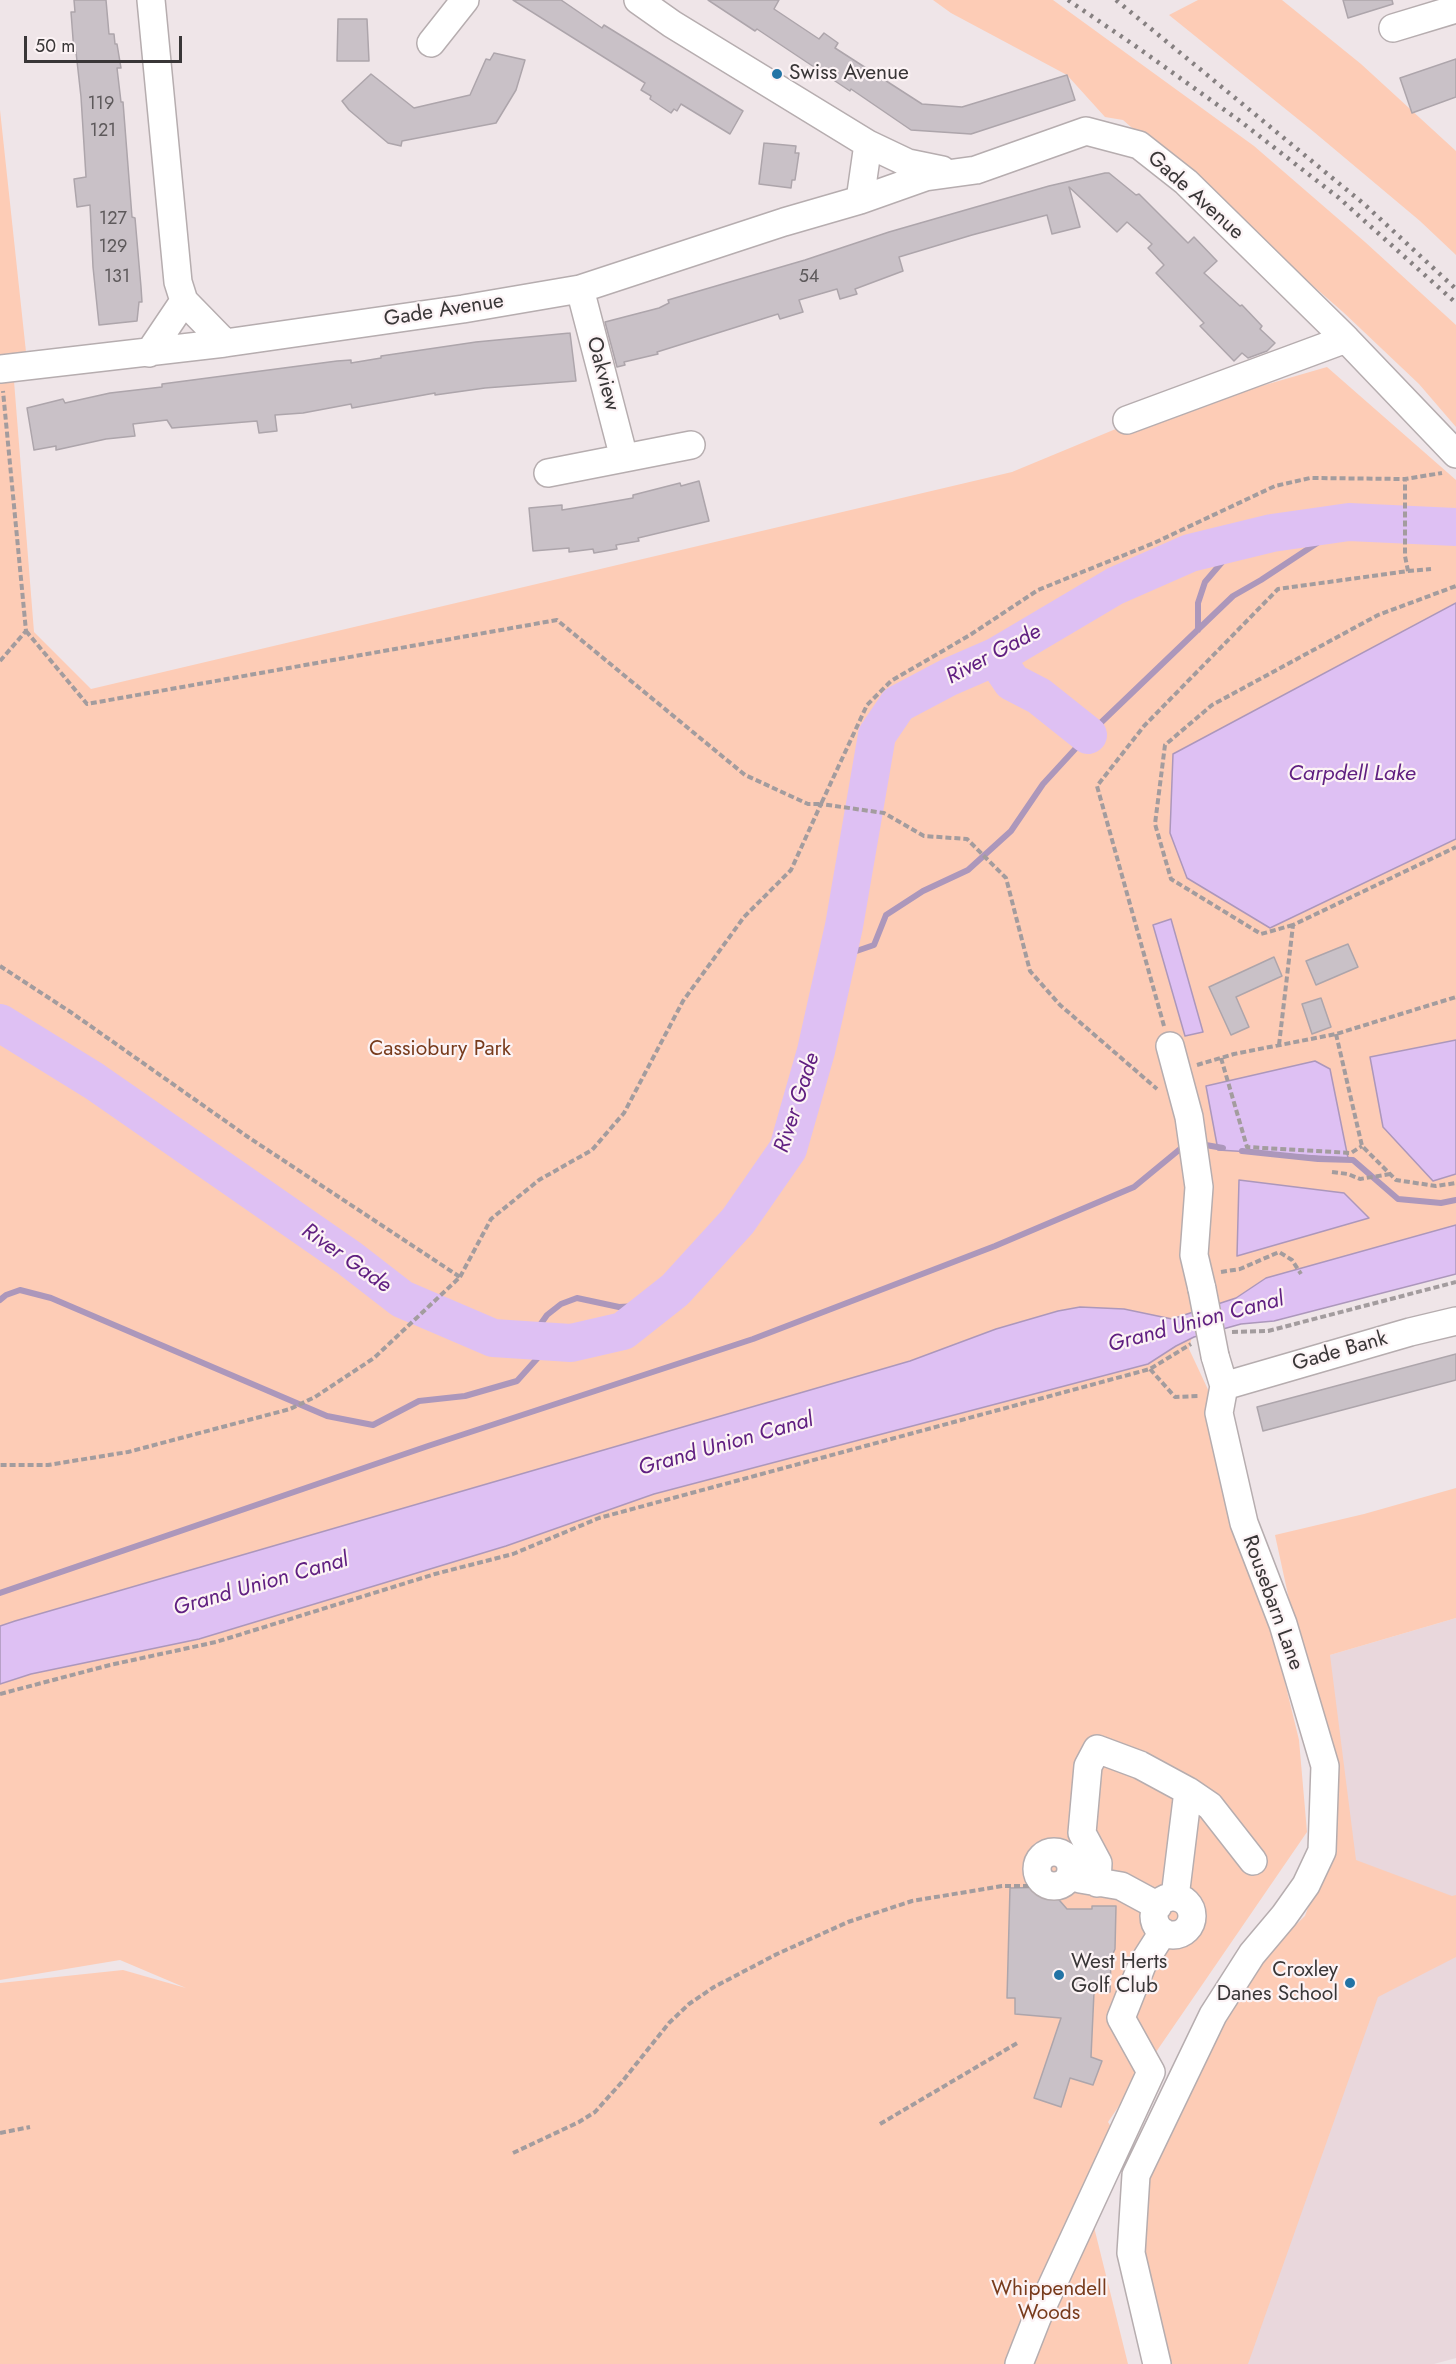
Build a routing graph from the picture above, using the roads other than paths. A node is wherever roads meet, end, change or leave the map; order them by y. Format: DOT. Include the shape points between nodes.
graph roads {
  1 [pos="151,0"];
  2 [pos="465,0"];
  3 [pos="638,0"];
  4 [pos="1456,9"];
  5 [pos="1394,28"];
  6 [pos="431,43"];
  7 [pos="868,144"];
  8 [pos="949,172"];
  9 [pos="860,200"];
  10 [pos="580,289"];
  11 [pos="184,301"];
  12 [pos="1346,339"];
  13 [pos="225,343"];
  14 [pos="149,353"];
  15 [pos="6,368"];
  16 [pos="1127,420"];
  17 [pos="691,445"];
  18 [pos="624,458"];
  19 [pos="1454,463"];
  20 [pos="548,473"];
  21 [pos="1173,1058"];
  22 [pos="1456,1321"];
  23 [pos="1223,1391"];
  24 [pos="1188,1791"];
  25 [pos="1253,1861"];
  26 [pos="1069,1877"];
  27 [pos="1097,1883"];
  28 [pos="1165,1912"];
  29 [pos="1019,2364"];
  30 [pos="1157,2364"];
  1 -- 11 [label="street" via="178,282"];
  2 -- 6 [label="street"];
  3 -- 7 [label="street"];
  4 -- 5 [label="street"];
  7 -- 8 [label="street" via="908,163"];
  7 -- 9 [label="street"];
  8 -- 9 [label="street, Gade Avenue"];
  8 -- 12 [label="street, Gade Avenue" via="976,170 1086,131 1139,145 1186,182"];
  9 -- 10 [label="street, Gade Avenue"];
  10 -- 13 [label="street, Gade Avenue"];
  10 -- 18 [label="street, Oakview"];
  11 -- 13 [label="street"];
  11 -- 14 [label="street"];
  12 -- 16 [label="street"];
  12 -- 19 [label="street, Gade Avenue"];
  13 -- 14 [label="street, Gade Avenue"];
  14 -- 15 [label="street, Gade Avenue"];
  17 -- 18 [label="street"];
  18 -- 20 [label="street"];
  21 -- 23 [label="street, Rousebarn Lane, bridge" via="1190,1123 1199,1187 1194,1255"];
  22 -- 23 [label="street, Gade Bank"];
  23 -- 30 [label="street, Rousebarn Lane" via="1219,1413 1244,1523 1284,1624 1325,1766 1322,1851 1306,1885 1252,1954 1213,2015 1136,2175 1131,2253"];
  24 -- 25 [label="street" via="1210,1806"];
  24 -- 27 [label="street" via="1140,1765 1097,1749 1088,1766 1082,1833 1098,1863"];
  24 -- 28 [label="street"];
  26 -- 27 [label="street"];
  27 -- 28 [label="street" via="1121,1887"];
  28 -- 29 [label="street" via="1121,2018 1152,2072"];
}
